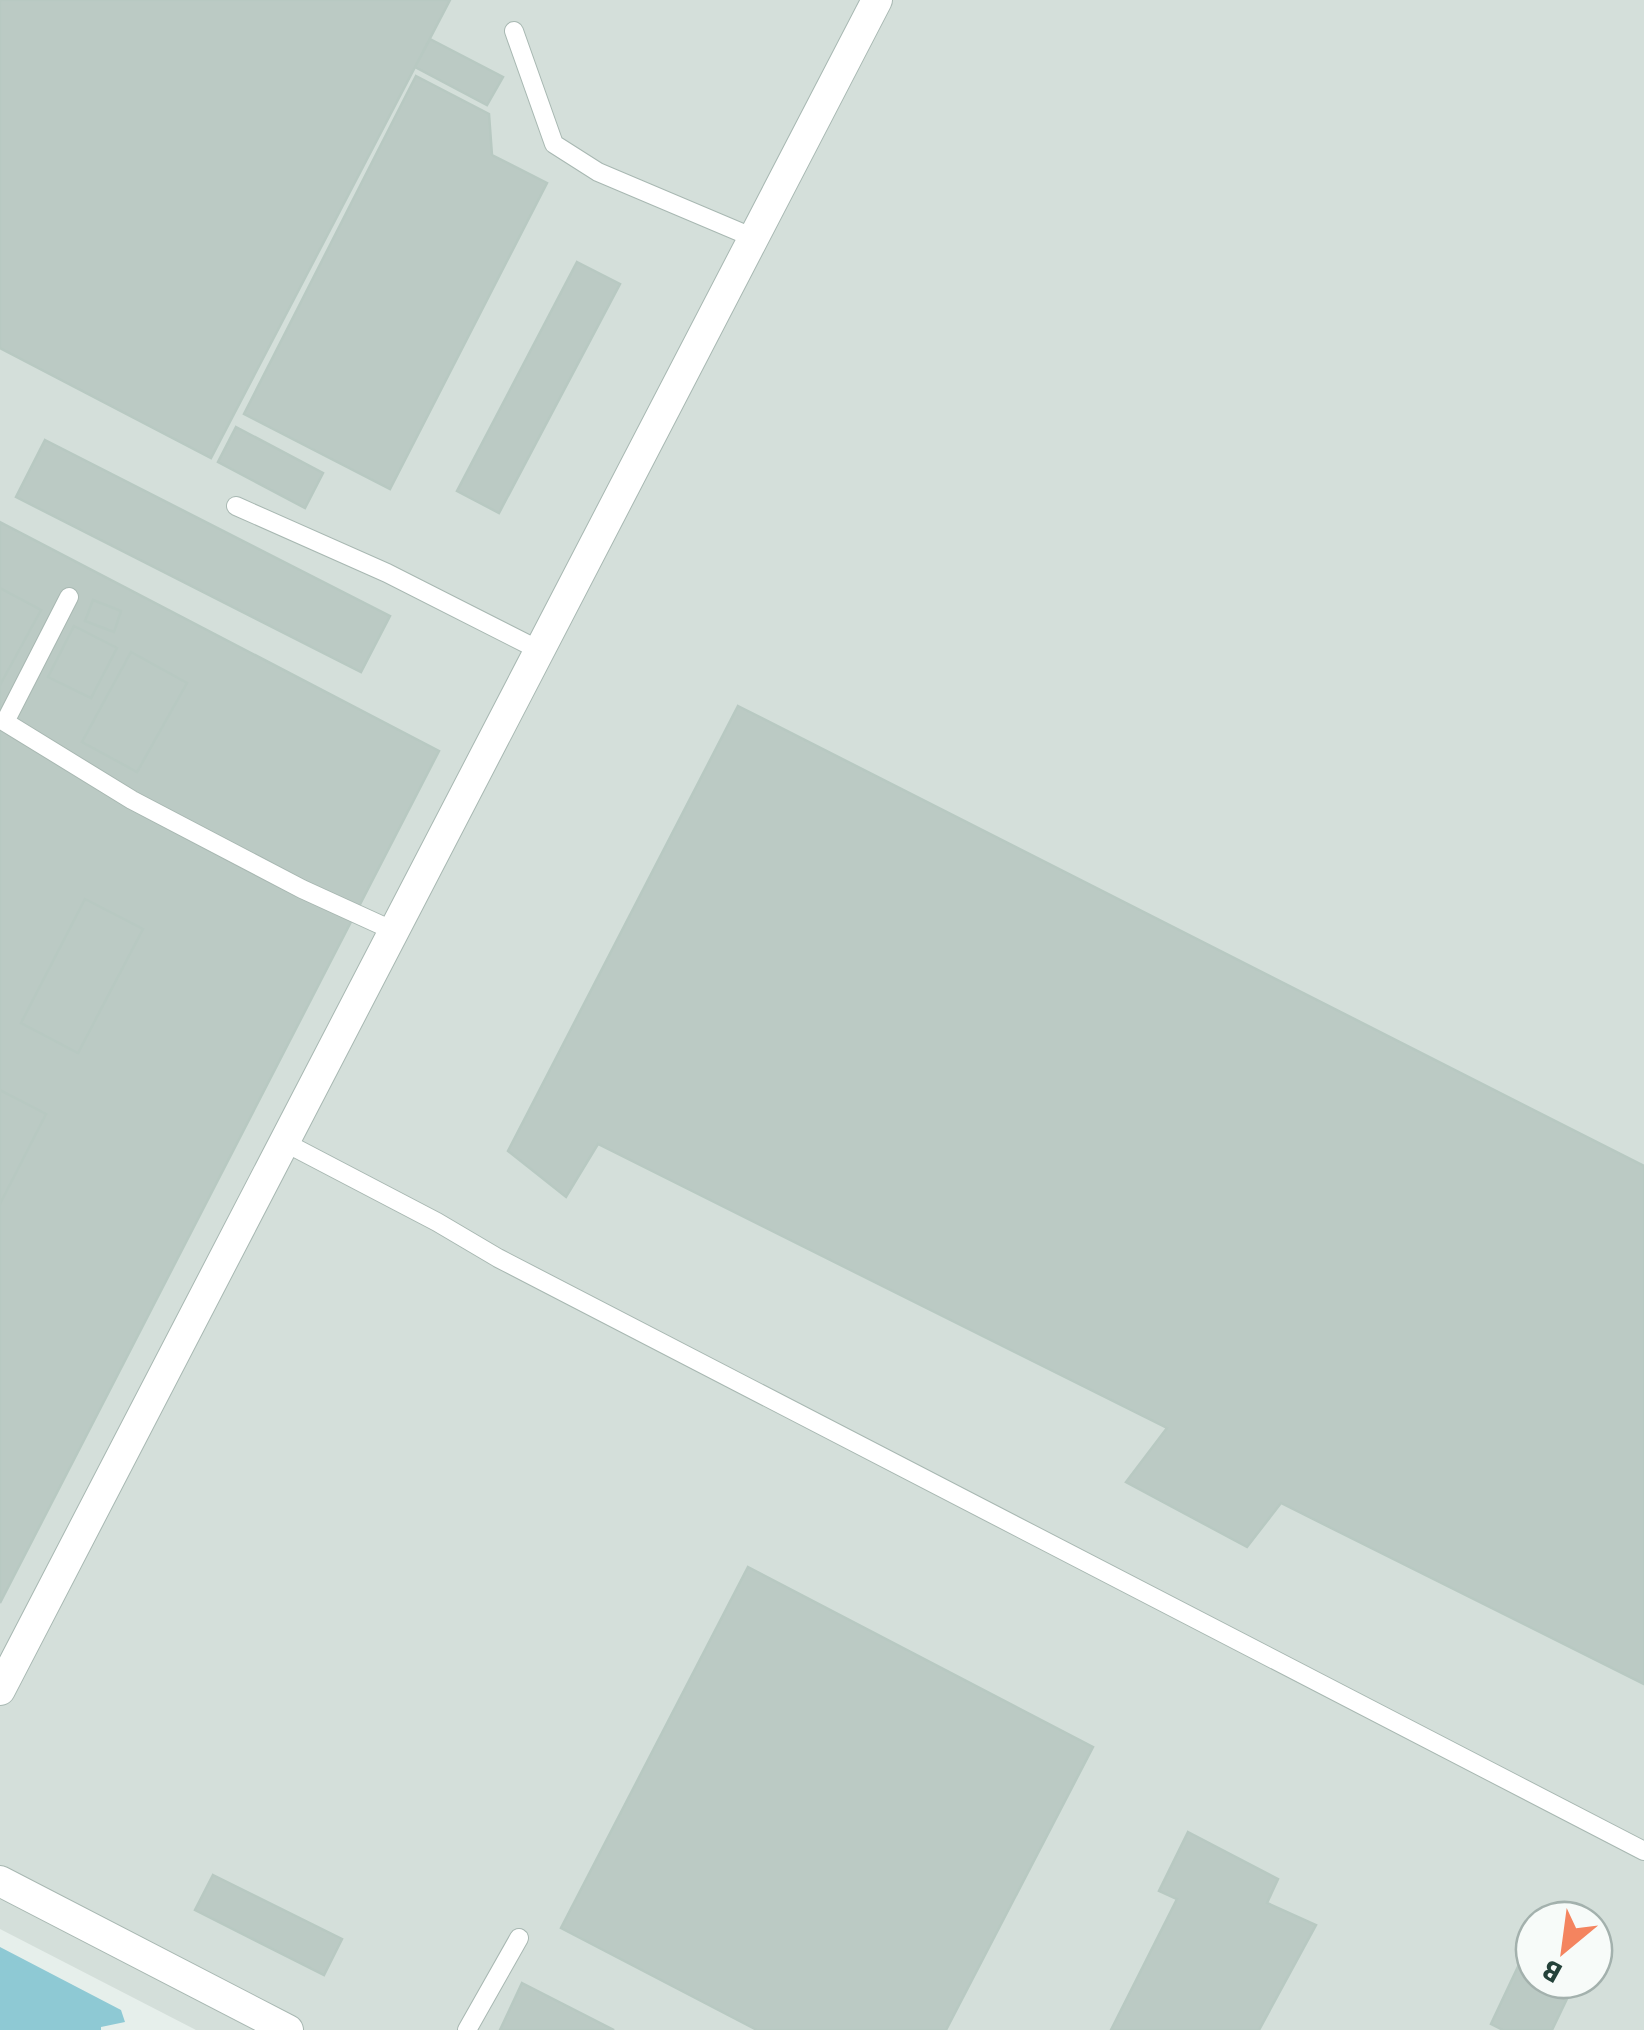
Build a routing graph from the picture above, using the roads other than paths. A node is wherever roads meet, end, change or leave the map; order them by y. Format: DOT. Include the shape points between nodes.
graph roads {
  1 [pos="877,0"];
  2 [pos="514,31"];
  3 [pos="754,238"];
  4 [pos="236,506"];
  5 [pos="69,597"];
  6 [pos="540,650"];
  7 [pos="394,931"];
  8 [pos="284,1142"];
  9 [pos="0,1690"];
  10 [pos="1644,1852"];
  11 [pos="0,1881"];
  12 [pos="519,1938"];
  13 [pos="288,2030"];
  14 [pos="467,2030"];
  1 -- 3 [label="street"];
  2 -- 3 [label="lane" via="554,144 598,172"];
  3 -- 6 [label="street"];
  4 -- 6 [label="lane"];
  5 -- 7 [label="lane" via="5,722 132,800"];
  6 -- 7 [label="street"];
  7 -- 8 [label="street"];
  8 -- 9 [label="street"];
  8 -- 10 [label="lane"];
  11 -- 13 [label="street"];
  12 -- 14 [label="lane"];
}
